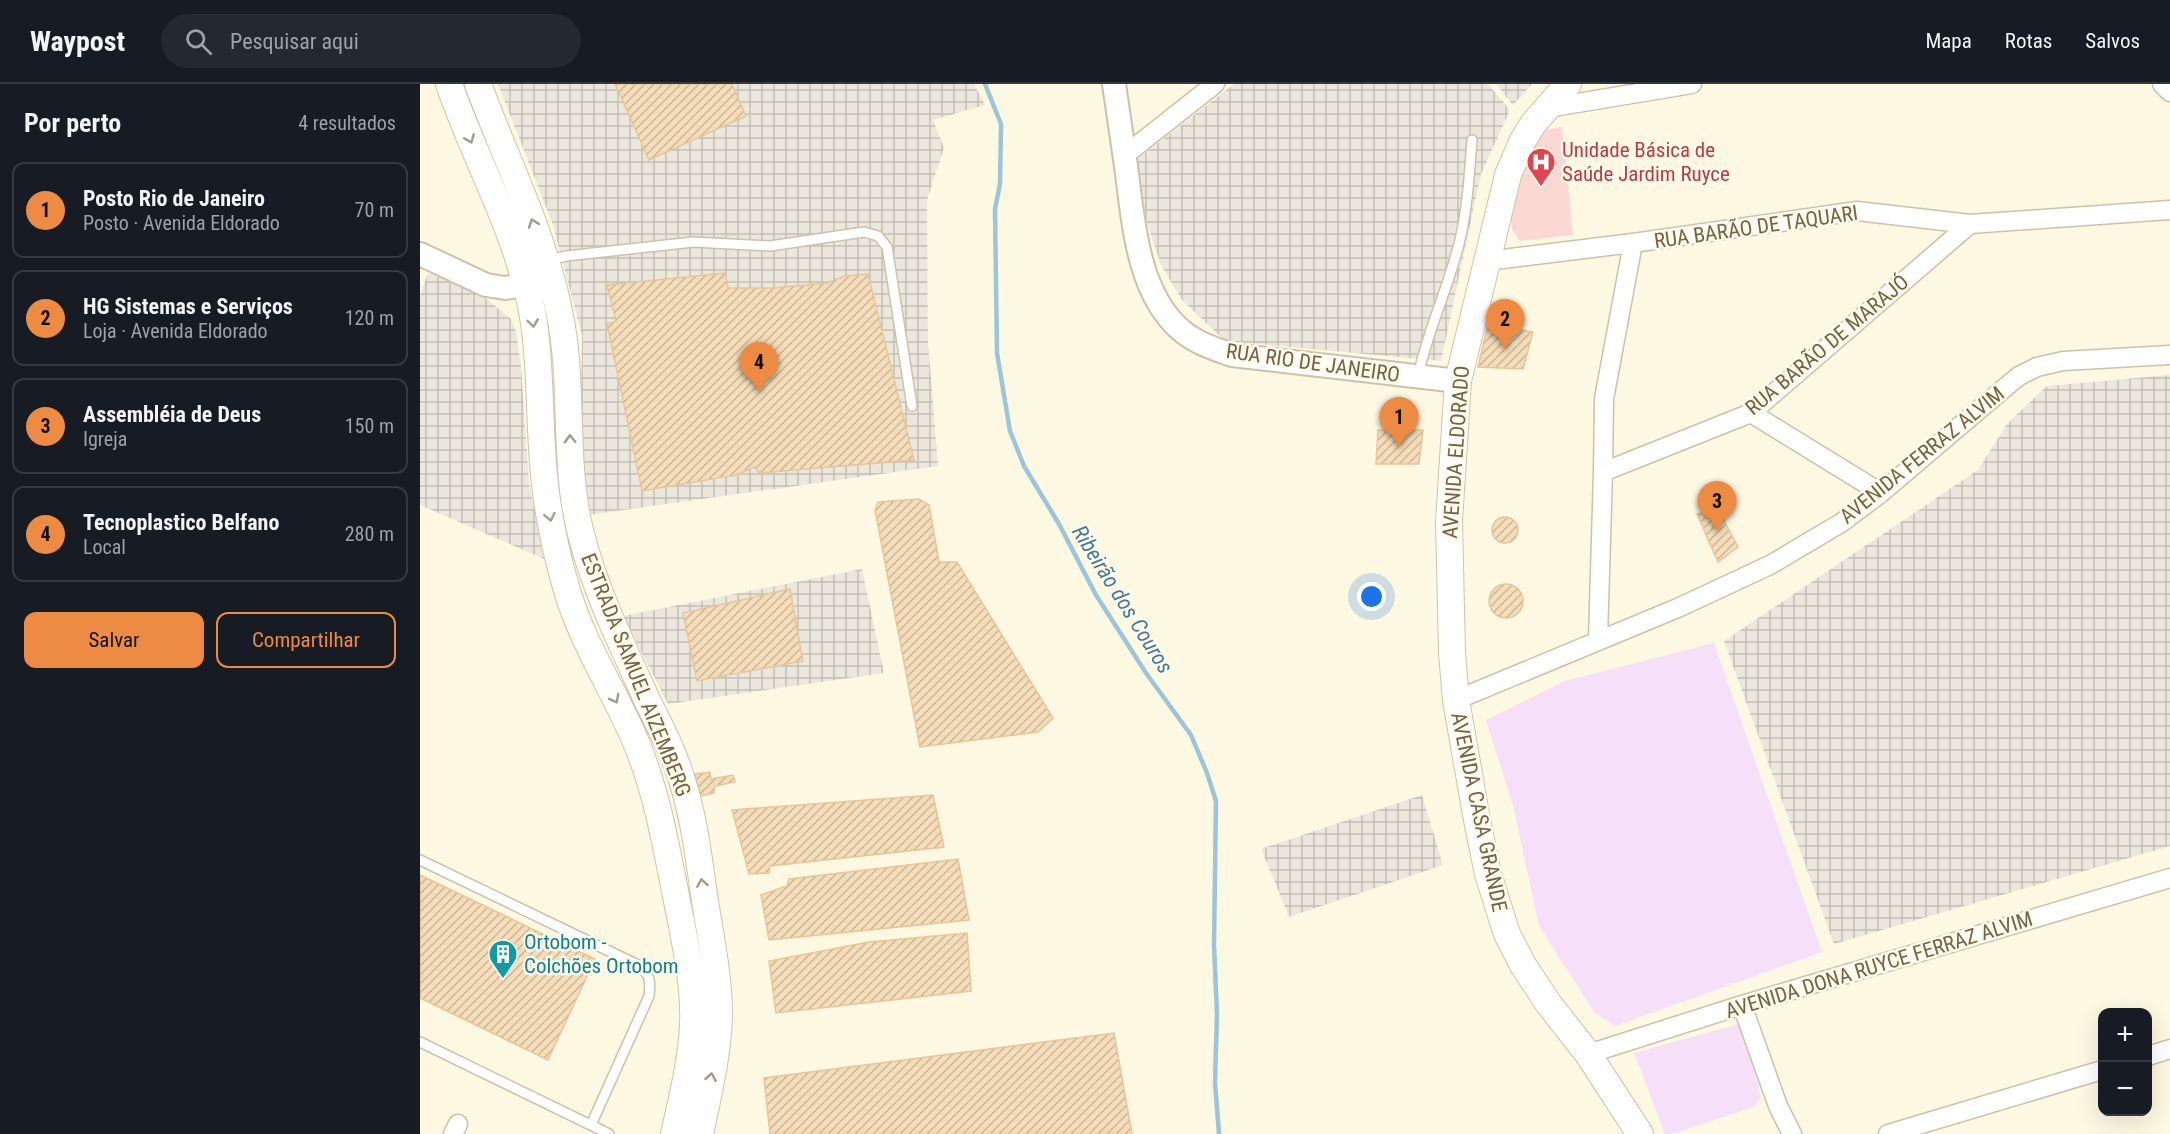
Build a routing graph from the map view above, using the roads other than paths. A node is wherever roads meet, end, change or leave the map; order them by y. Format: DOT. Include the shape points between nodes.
graph roads {
  1 [pos="449,84"];
  2 [pos="478,84"];
  3 [pos="1114,84"];
  4 [pos="1215,84"];
  5 [pos="1568,84"];
  6 [pos="1692,84"];
  7 [pos="2162,84"];
  8 [pos="2170,92"];
  9 [pos="1546,108"];
  10 [pos="1472,140"];
  11 [pos="1125,155"];
  12 [pos="2170,210"];
  13 [pos="1970,224"];
  14 [pos="1633,243"];
  15 [pos="420,254"];
  16 [pos="1487,261"];
  17 [pos="549,270"];
  18 [pos="526,286"];
  19 [pos="2170,355"];
  20 [pos="1418,377"];
  21 [pos="1458,381"];
  22 [pos="912,406"];
  23 [pos="1751,413"];
  24 [pos="1603,472"];
  25 [pos="1881,493"];
  26 [pos="1598,639"];
  27 [pos="1456,700"];
  28 [pos="420,860"];
  29 [pos="2170,878"];
  30 [pos="1742,1005"];
  31 [pos="420,1042"];
  32 [pos="2170,1049"];
  33 [pos="1588,1054"];
  34 [pos="2152,1055"];
  35 [pos="2098,1071"];
  36 [pos="591,1125"];
  37 [pos="704,1130"];
  38 [pos="609,1134"];
  39 [pos="674,1134"];
  40 [pos="1640,1134"];
  41 [pos="1792,1134"];
  42 [pos="1888,1134"];
  1 -- 18 [label="main road, ESTRADA SAMUEL AIZEMBERG, one-way" via="498,204"];
  17 -- 2 [label="main road, ESTRADA SAMUEL AIZEMBERG, one-way"];
  3 -- 11 [label="street, RUA RIO DE JANEIRO"];
  4 -- 11 [label="street"];
  5 -- 9 [label="main road, AVENIDA ELDORADO"];
  6 -- 9 [label="street"];
  7 -- 8 [label="street"];
  9 -- 16 [label="main road, AVENIDA ELDORADO" via="1522,142 1508,175"];
  10 -- 20 [label="lane" via="1468,199 1456,257 1423,351"];
  11 -- 20 [label="street, RUA RIO DE JANEIRO" via="1137,243 1152,290 1182,332 1232,355"];
  12 -- 13 [label="street, RUA BARÃO DE TAQUARI"];
  13 -- 14 [label="street, RUA BARÃO DE TAQUARI" via="1857,211"];
  13 -- 23 [label="street, RUA BARÃO DE MARAJÓ"];
  14 -- 16 [label="street, RUA BARÃO DE TAQUARI"];
  14 -- 24 [label="street" via="1604,399"];
  15 -- 18 [label="street" via="486,285"];
  16 -- 21 [label="main road, AVENIDA ELDORADO"];
  17 -- 18 [label="street"];
  17 -- 22 [label="lane" via="566,256 693,242 770,246 864,232 878,236 887,247"];
  37 -- 17 [label="main road, ESTRADA SAMUEL AIZEMBERG, one-way" via="719,1016 699,862 682,777 618,637 581,536 572,477 564,342"];
  18 -- 39 [label="main road, ESTRADA SAMUEL AIZEMBERG, one-way" via="536,339 545,486 566,589 584,638 645,765 683,934 693,1025"];
  19 -- 25 [label="street, AVENIDA FERRAZ ALVIM" via="2063,361 2037,367 2008,385"];
  20 -- 21 [label="street, RUA RIO DE JANEIRO"];
  21 -- 27 [label="main road, AVENIDA ELDORADO" via="1449,521 1449,604"];
  23 -- 24 [label="street, RUA BARÃO DE MARAJÓ"];
  23 -- 25 [label="street"];
  24 -- 26 [label="street"];
  25 -- 26 [label="street, AVENIDA FERRAZ ALVIM" via="1841,523 1770,565 1680,607"];
  26 -- 27 [label="street, AVENIDA FERRAZ ALVIM"];
  27 -- 33 [label="main road, AVENIDA CASA GRANDE" via="1484,856 1507,934 1548,1003"];
  28 -- 36 [label="lane" via="648,973 649,996"];
  29 -- 30 [label="street, AVENIDA DONA RUYCE FERRAZ ALVIM"];
  30 -- 33 [label="street, AVENIDA DONA RUYCE FERRAZ ALVIM"];
  30 -- 41 [label="street"];
  31 -- 36 [label="lane"];
  32 -- 34 [label="street"];
  33 -- 40 [label="main road, AVENIDA CASA GRANDE"];
  35 -- 42 [label="street"];
  36 -- 38 [label="lane"];
}
